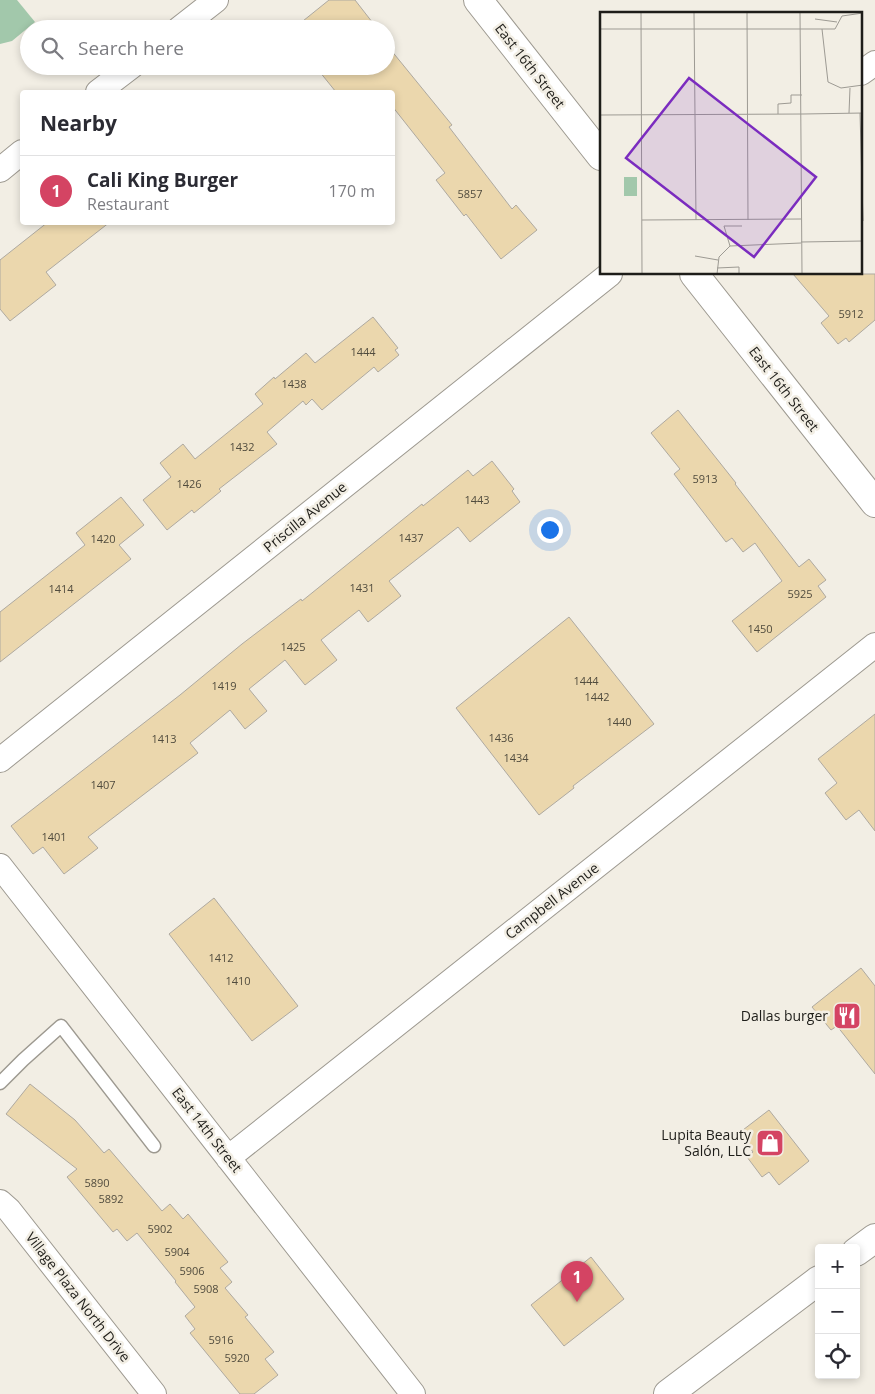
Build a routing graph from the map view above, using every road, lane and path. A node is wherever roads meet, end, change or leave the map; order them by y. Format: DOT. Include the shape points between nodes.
graph roads {
  1 [pos="216,0"];
  2 [pos="478,0"];
  3 [pos="190,20"];
  4 [pos="875,62"];
  5 [pos="862,73"];
  6 [pos="120,75"];
  7 [pos="101,90"];
  8 [pos="20,154"];
  9 [pos="600,155"];
  10 [pos="0,170"];
  11 [pos="609,275"];
  12 [pos="695,275"];
  13 [pos="875,503"];
  14 [pos="875,645"];
  15 [pos="0,760"];
  16 [pos="0,866"];
  17 [pos="0,1083"];
  18 [pos="154,1146"];
  19 [pos="228,1158"];
  20 [pos="0,1202"];
  21 [pos="875,1238"];
  22 [pos="860,1249"];
  23 [pos="815,1283"];
  24 [pos="154,1394"];
  25 [pos="413,1394"];
  26 [pos="668,1394"];
  1 -- 3 [label="street"];
  2 -- 9 [label="main road, East 16th Street"];
  4 -- 5 [label="street"];
  6 -- 7 [label="street"];
  8 -- 10 [label="street"];
  11 -- 15 [label="street, Priscilla Avenue"];
  12 -- 13 [label="main road, East 16th Street"];
  14 -- 19 [label="street, Campbell Avenue"];
  16 -- 19 [label="street, East 14th Street"];
  17 -- 18 [label="lane" via="61,1026"];
  19 -- 25 [label="street, East 14th Street"];
  20 -- 24 [label="street, Village Plaza North Drive"];
  21 -- 22 [label="main road"];
  23 -- 26 [label="main road"];
}
